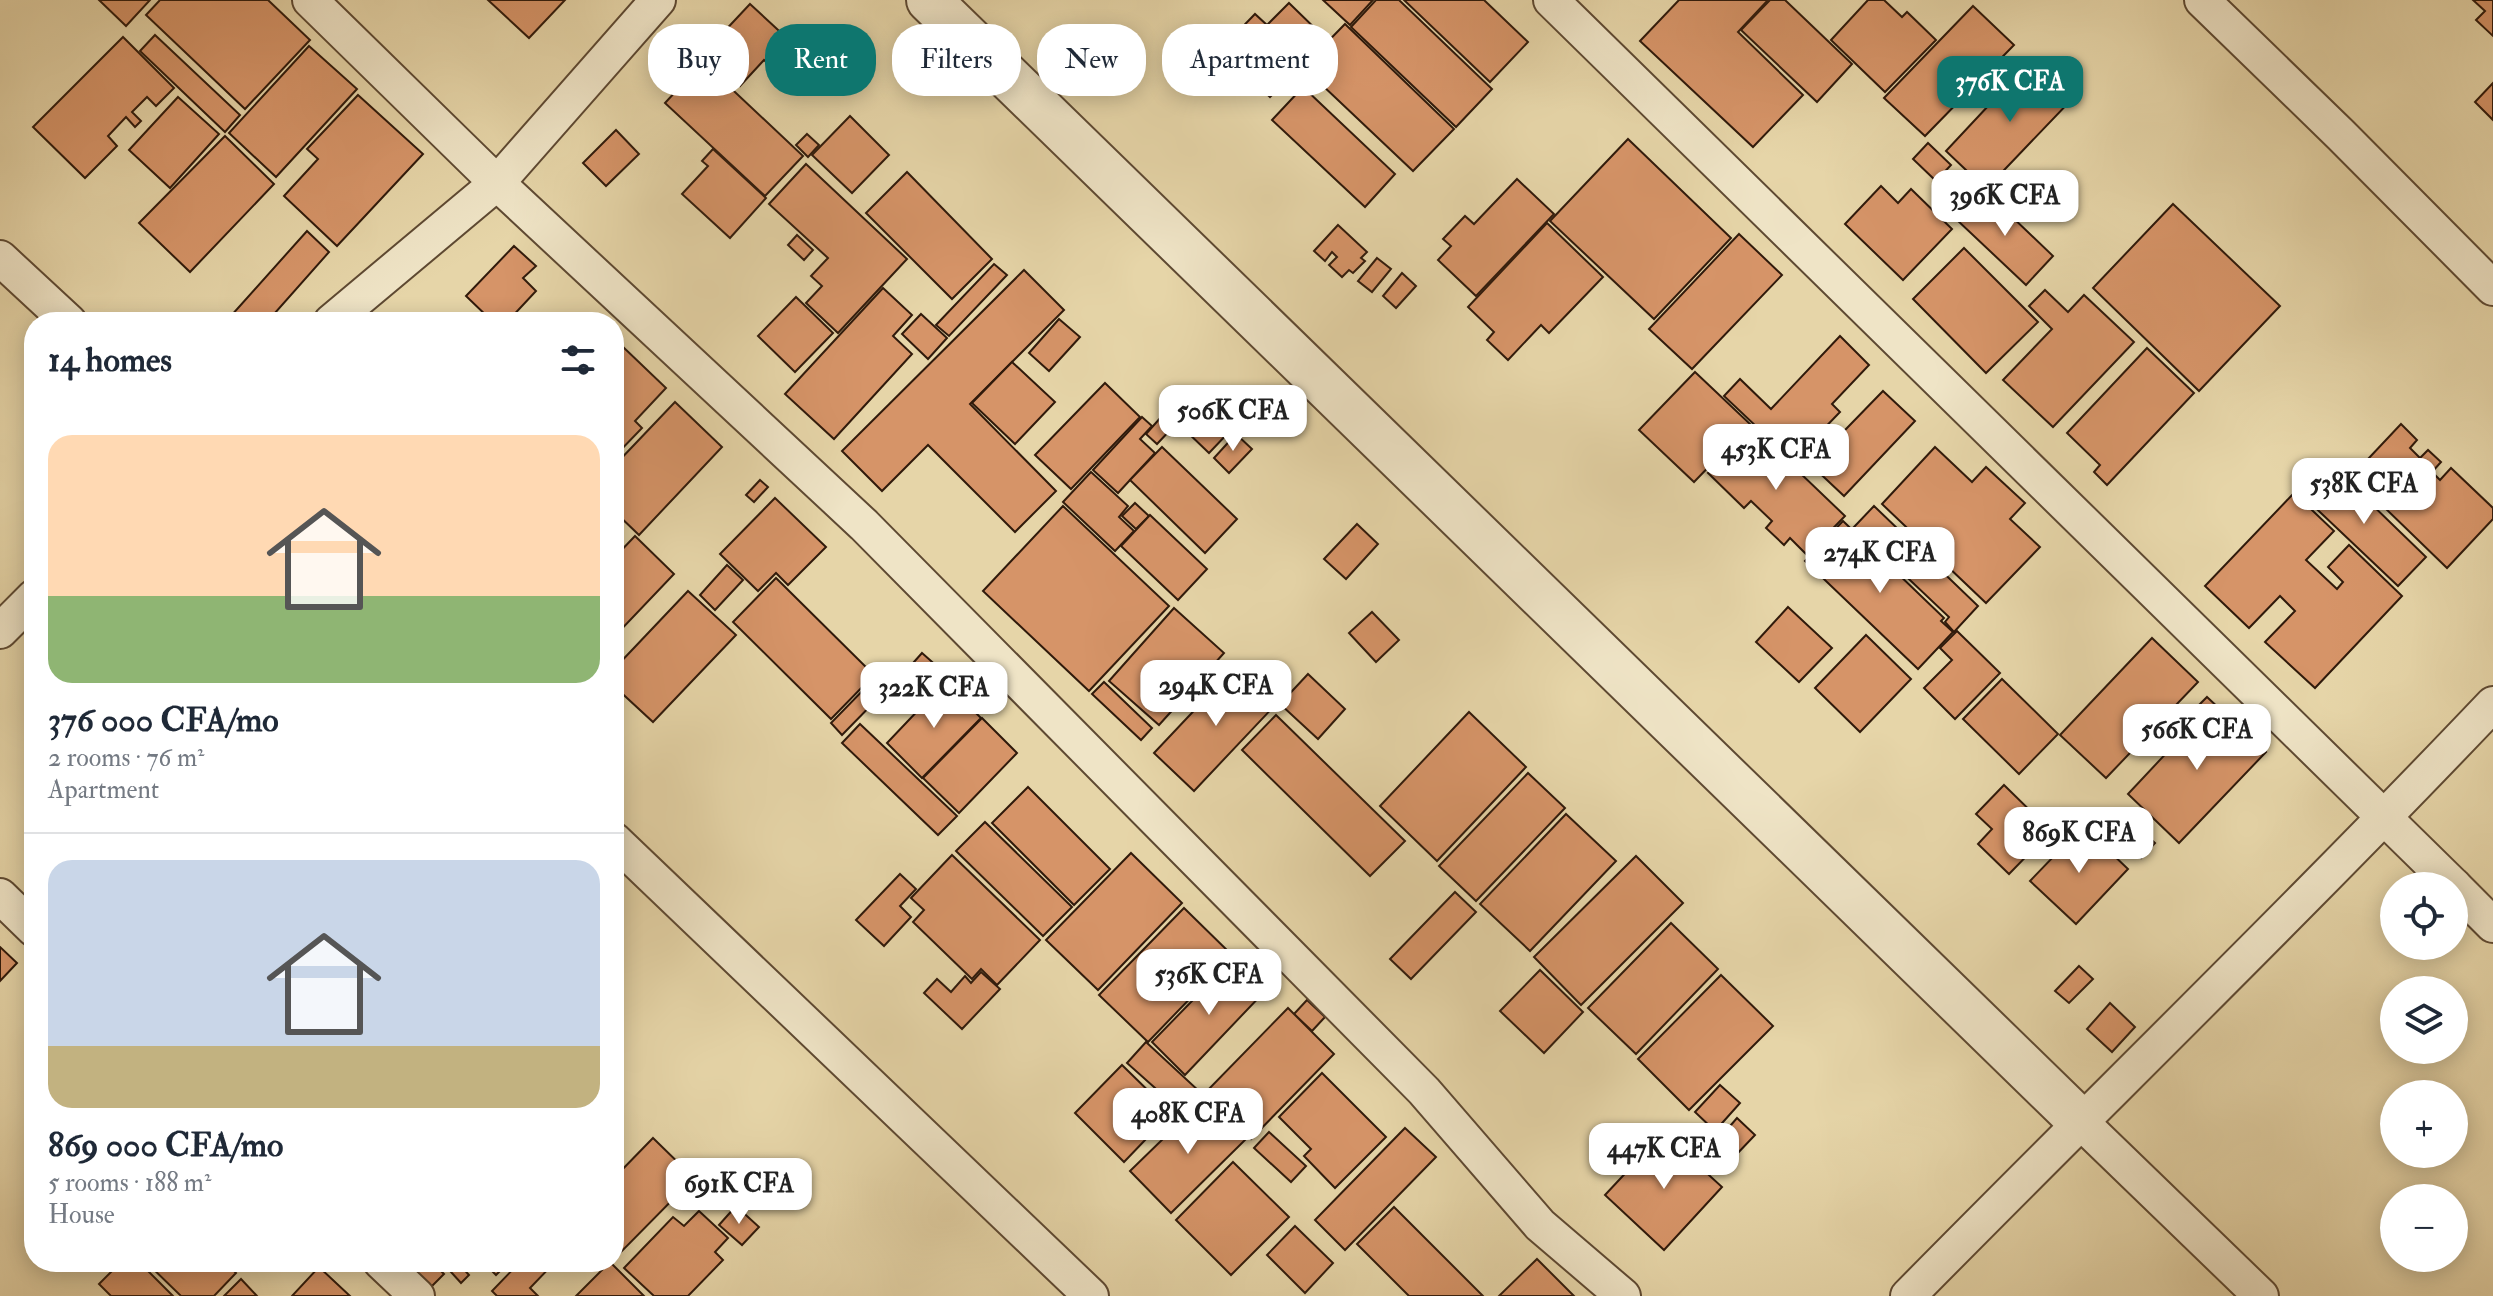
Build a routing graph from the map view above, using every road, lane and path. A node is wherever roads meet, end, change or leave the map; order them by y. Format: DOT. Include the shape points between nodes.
graph roads {
  1 [pos="310,0"];
  2 [pos="658,0"];
  3 [pos="929,0"];
  4 [pos="1551,0"];
  5 [pos="2202,0"];
  6 [pos="497,183"];
  7 [pos="0,258"];
  8 [pos="2493,288"];
  9 [pos="58,312"];
  10 [pos="343,312"];
  11 [pos="24,607"];
  12 [pos="0,631"];
  13 [pos="2493,704"];
  14 [pos="2385,818"];
  15 [pos="624,850"];
  16 [pos="2440,872"];
  17 [pos="0,896"];
  18 [pos="2468,900"];
  19 [pos="24,919"];
  20 [pos="2493,925"];
  21 [pos="2080,1121"];
  22 [pos="392,1272"];
  23 [pos="417,1296"];
  24 [pos="1091,1296"];
  25 [pos="1623,1296"];
  26 [pos="1908,1296"];
  27 [pos="2261,1296"];
  1 -- 6 [label="street"];
  2 -- 6 [label="street"];
  3 -- 21 [label="street"];
  4 -- 14 [label="street"];
  5 -- 8 [label="street"];
  6 -- 10 [label="street"];
  6 -- 25 [label="street" via="864,525 1424,1091 1540,1225"];
  7 -- 9 [label="street"];
  11 -- 12 [label="street"];
  13 -- 14 [label="street"];
  14 -- 16 [label="street"];
  14 -- 21 [label="street"];
  15 -- 24 [label="street"];
  17 -- 19 [label="street"];
  18 -- 20 [label="street"];
  21 -- 26 [label="street"];
  21 -- 27 [label="street"];
  22 -- 23 [label="street"];
}
